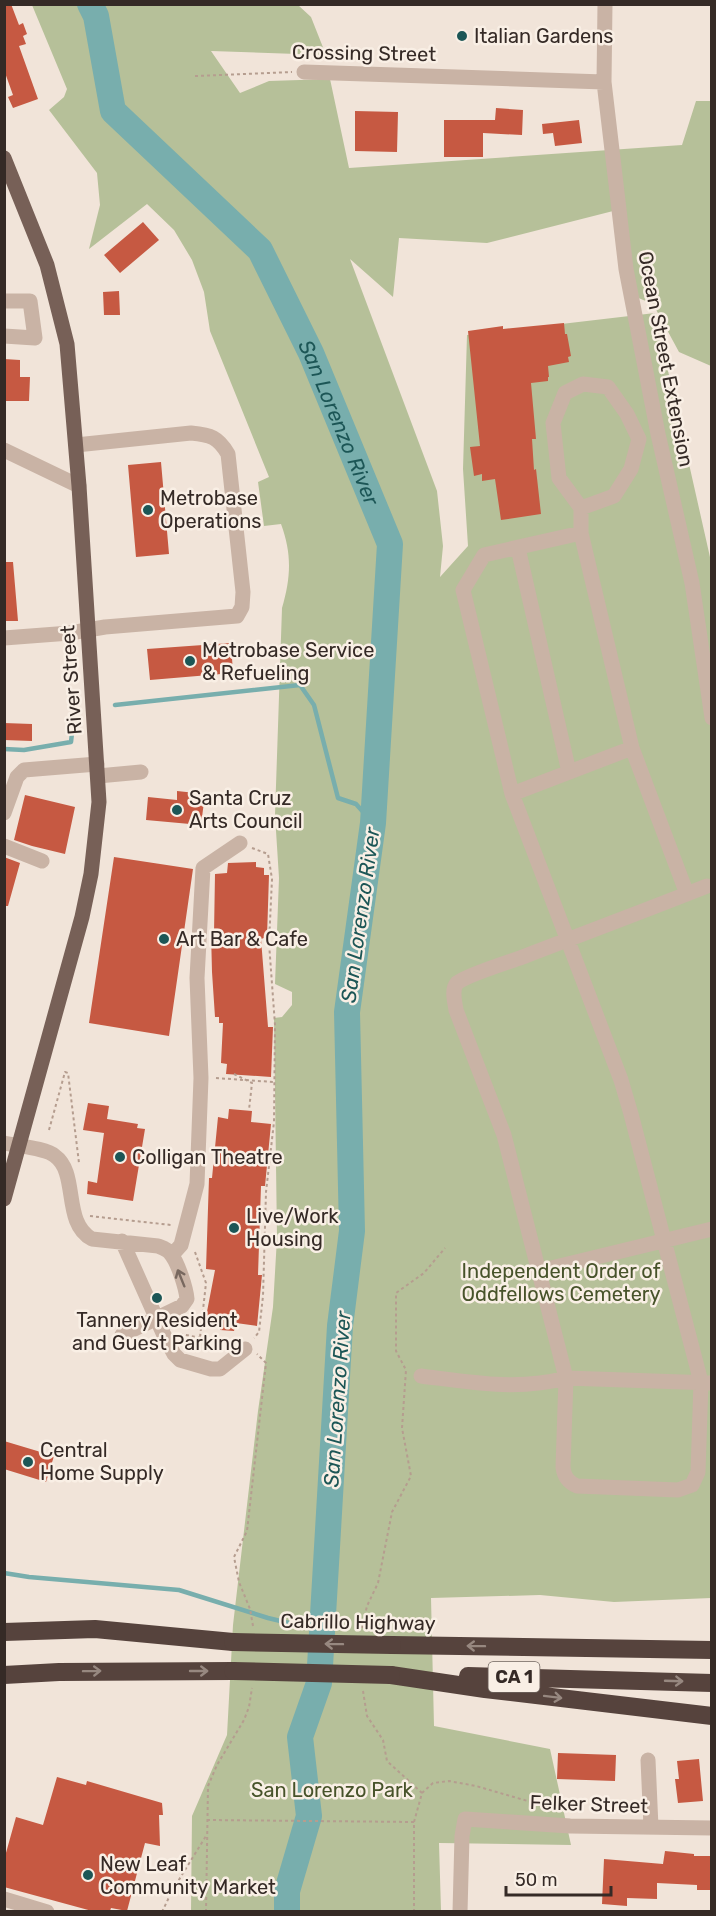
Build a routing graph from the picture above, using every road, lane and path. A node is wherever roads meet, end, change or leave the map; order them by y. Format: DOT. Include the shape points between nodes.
graph roads {
  1 [pos="605,4"];
  2 [pos="304,72"];
  3 [pos="195,76"];
  4 [pos="604,82"];
  5 [pos="4,158"];
  6 [pos="10,184"];
  7 [pos="4,301"];
  8 [pos="4,336"];
  9 [pos="76,445"];
  10 [pos="4,450"];
  11 [pos="79,486"];
  12 [pos="581,508"];
  13 [pos="581,533"];
  14 [pos="518,548"];
  15 [pos="88,630"];
  16 [pos="4,638"];
  17 [pos="707,648"];
  18 [pos="711,718"];
  19 [pos="632,748"];
  20 [pos="98,770"];
  21 [pos="141,772"];
  22 [pos="569,772"];
  23 [pos="512,794"];
  24 [pos="4,813"];
  25 [pos="240,843"];
  26 [pos="4,846"];
  27 [pos="42,861"];
  28 [pos="707,886"];
  29 [pos="687,894"];
  30 [pos="567,940"];
  31 [pos="234,1074"];
  32 [pos="201,1077"];
  33 [pos="274,1082"];
  34 [pos="249,1110"];
  35 [pos="49,1130"];
  36 [pos="4,1143"];
  37 [pos="20,1146"];
  38 [pos="79,1168"];
  39 [pos="4,1199"];
  40 [pos="711,1229"];
  41 [pos="663,1240"];
  42 [pos="122,1241"];
  43 [pos="445,1248"];
  44 [pos="172,1255"];
  45 [pos="538,1271"];
  46 [pos="157,1319"];
  47 [pos="122,1335"];
  48 [pos="252,1346"];
  49 [pos="421,1376"];
  50 [pos="566,1378"];
  51 [pos="706,1383"];
  52 [pos="4,1624"];
  53 [pos="362,1629"];
  54 [pos="35,1630"];
  55 [pos="4,1632"];
  56 [pos="253,1636"];
  57 [pos="711,1637"];
  58 [pos="535,1647"];
  59 [pos="711,1650"];
  60 [pos="4,1675"];
  61 [pos="392,1675"];
  62 [pos="252,1681"];
  63 [pos="711,1683"];
  64 [pos="363,1684"];
  65 [pos="711,1716"];
  66 [pos="648,1760"];
  67 [pos="422,1793"];
  68 [pos="546,1810"];
  69 [pos="207,1820"];
  70 [pos="414,1822"];
  71 [pos="651,1827"];
  72 [pos="711,1828"];
  73 [pos="207,1835"];
  74 [pos="4,1899"];
  75 [pos="46,1911"];
  76 [pos="162,1911"];
  77 [pos="206,1911"];
  78 [pos="414,1911"];
  79 [pos="460,1911"];
  1 -- 4 [label="street, Ocean Street Extension"];
  2 -- 3 [label="path, Crossing Street"];
  2 -- 4 [label="street, Crossing Street"];
  4 -- 17 [label="street, Ocean Street Extension" via="626,269 658,434"];
  5 -- 6 [label="main road, River Street"];
  6 -- 9 [label="main road, River Street" via="47,265 58,304 67,344"];
  7 -- 8 [label="street" via="30,301 35,338"];
  9 -- 11 [label="main road, River Street"];
  9 -- 15 [label="street" via="191,433 208,434 222,442 228,454 243,592 237,616"];
  10 -- 11 [label="street"];
  11 -- 15 [label="main road, River Street"];
  12 -- 12 [label="street" via="559,478 553,423 565,393 583,384 609,387 639,439 631,469 614,496"];
  12 -- 13 [label="street"];
  13 -- 14 [label="street"];
  13 -- 19 [label="street"];
  14 -- 22 [label="street"];
  14 -- 23 [label="street" via="484,555 463,591"];
  15 -- 16 [label="street"];
  15 -- 20 [label="main road, River Street"];
  17 -- 18 [label="street, Ocean Street Extension"];
  19 -- 22 [label="street"];
  19 -- 29 [label="street"];
  20 -- 21 [label="street"];
  20 -- 24 [label="street" via="24,770 17,777"];
  20 -- 37 [label="main road, River Street" via="92,874"];
  22 -- 23 [label="street"];
  23 -- 30 [label="street"];
  25 -- 32 [label="street" via="204,868 198,978"];
  25 -- 33 [label="path" via="268,854 272,879 269,943 275,1025"];
  26 -- 27 [label="street"];
  28 -- 29 [label="street"];
  29 -- 30 [label="street"];
  30 -- 41 [label="street" via="621,1080"];
  30 -- 45 [label="street" via="480,972 457,983 454,991 456,1010 504,1135"];
  31 -- 34 [label="path, bridge" via="252,1083"];
  32 -- 33 [label="path"];
  32 -- 44 [label="street" via="197,1184 181,1245"];
  33 -- 48 [label="path" via="263,1296 259,1332"];
  35 -- 38 [label="path" via="65,1072"];
  36 -- 37 [label="street"];
  37 -- 39 [label="main road, River Street"];
  37 -- 42 [label="street" via="51,1153 61,1161 81,1233 92,1239"];
  40 -- 41 [label="street"];
  41 -- 45 [label="street"];
  41 -- 51 [label="street"];
  42 -- 44 [label="street" via="158,1246"];
  42 -- 46 [label="street"];
  43 -- 53 [label="path" via="424,1273 396,1293 396,1352 406,1370 402,1428 411,1476 392,1512 378,1583"];
  46 -- 44 [label="street, one-way" via="182,1306 187,1299"];
  45 -- 50 [label="street"];
  46 -- 47 [label="street"];
  46 -- 48 [label="street" via="174,1354 211,1369 220,1369"];
  48 -- 56 [label="path" via="266,1363 247,1531 234,1557 250,1609"];
  49 -- 50 [label="street" via="515,1385"];
  50 -- 51 [label="street"];
  50 -- 51 [label="street" via="563,1467 568,1481 582,1487 666,1490 688,1487 697,1476"];
  52 -- 54 [label="highway"];
  54 -- 55 [label="highway, Cabrillo Highway / CA 1"];
  58 -- 54 [label="highway, Cabrillo Highway / CA 1, one-way, bridge" via="233,1642 103,1629"];
  57 -- 58 [label="highway"];
  58 -- 59 [label="highway, Cabrillo Highway / CA 1"];
  60 -- 61 [label="highway, CA 1, one-way, bridge" via="233,1671"];
  61 -- 63 [label="highway, CA 1, one-way"];
  61 -- 65 [label="highway, one-way"];
  62 -- 69 [label="path" via="244,1720 208,1786"];
  64 -- 67 [label="path" via="367,1716 383,1740 387,1761"];
  66 -- 71 [label="street"];
  67 -- 68 [label="path" via="432,1783 449,1781 518,1797"];
  67 -- 70 [label="path"];
  69 -- 70 [label="path"];
  69 -- 73 [label="path"];
  70 -- 78 [label="path"];
  71 -- 72 [label="street, Felker Street"];
  71 -- 79 [label="street, Felker Street" via="465,1819"];
  73 -- 76 [label="path"];
  73 -- 77 [label="path"];
  74 -- 75 [label="street"];
}
